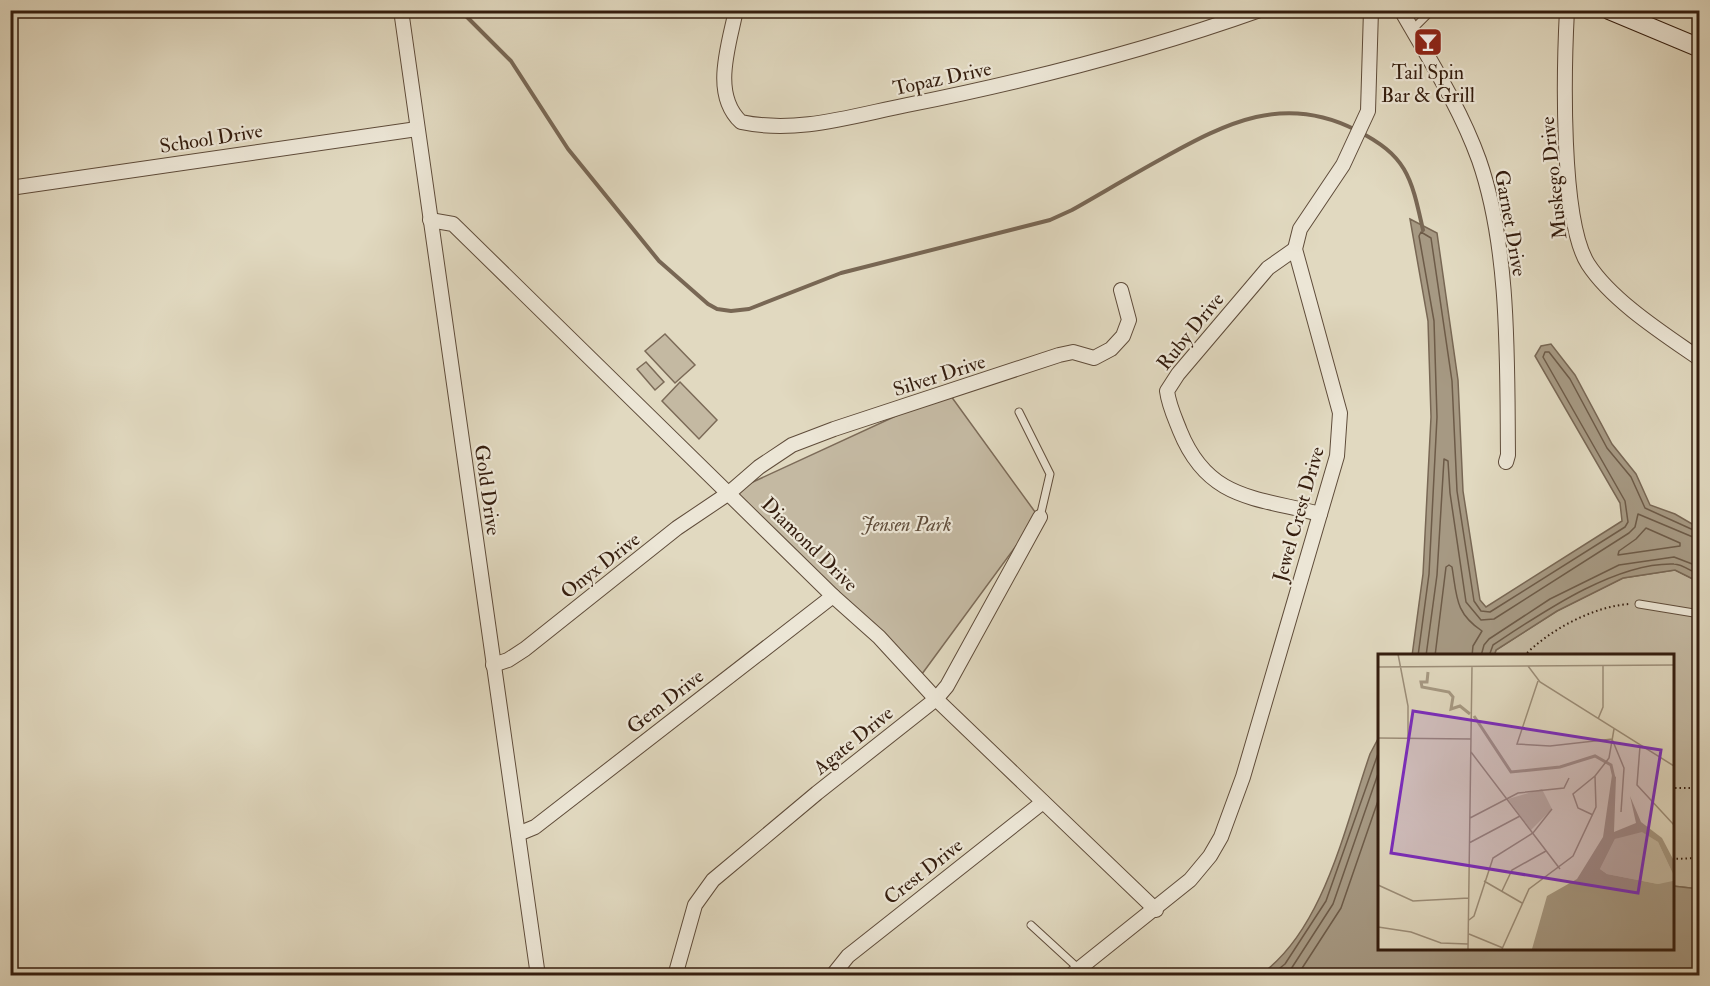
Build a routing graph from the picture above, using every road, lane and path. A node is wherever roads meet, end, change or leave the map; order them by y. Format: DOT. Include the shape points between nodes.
graph roads {
  1 [pos="401,10"];
  2 [pos="736,10"];
  3 [pos="1260,10"];
  4 [pos="1371,10"];
  5 [pos="1401,10"];
  6 [pos="1432,10"];
  7 [pos="1567,10"];
  8 [pos="1609,10"];
  9 [pos="1412,30"];
  10 [pos="1700,48"];
  11 [pos="417,129"];
  12 [pos="10,189"];
  13 [pos="430,220"];
  14 [pos="1295,249"];
  15 [pos="1121,290"];
  16 [pos="1700,359"];
  17 [pos="1019,412"];
  18 [pos="1506,462"];
  19 [pos="729,493"];
  20 [pos="1320,514"];
  21 [pos="1040,517"];
  22 [pos="833,596"];
  23 [pos="1639,604"];
  24 [pos="1700,614"];
  25 [pos="1526,654"];
  26 [pos="493,665"];
  27 [pos="936,699"];
  28 [pos="1675,788"];
  29 [pos="1697,788"];
  30 [pos="1043,802"];
  31 [pos="518,834"];
  32 [pos="1698,858"];
  33 [pos="1674,859"];
  34 [pos="1156,910"];
  35 [pos="1031,925"];
  36 [pos="1075,972"];
  37 [pos="538,975"];
  38 [pos="675,975"];
  39 [pos="832,975"];
  1 -- 11 [label="street, Gold Drive"];
  2 -- 3 [label="street, Topaz Drive" via="725,78 728,106 741,122 791,127 1068,70"];
  4 -- 14 [label="street" via="1368,111 1343,165 1306,219"];
  5 -- 9 [label="street, Garnet Drive"];
  6 -- 9 [label="lane"];
  7 -- 16 [label="street, Muskego Drive" via="1566,112 1576,239 1603,282"];
  8 -- 10 [label="street"];
  9 -- 18 [label="street, Garnet Drive" via="1462,121 1486,184 1503,290 1508,402"];
  11 -- 12 [label="street, School Drive"];
  11 -- 13 [label="street, Gold Drive"];
  13 -- 19 [label="street, Diamond Drive" via="453,224"];
  13 -- 26 [label="street, Gold Drive"];
  14 -- 20 [label="street, Jewel Crest Drive" via="1340,413 1337,456"];
  14 -- 20 [label="street, Ruby Drive" via="1269,268 1167,391 1189,454 1216,483"];
  15 -- 19 [label="street, Silver Drive" via="1129,320 1123,336 1099,357 1073,352 1059,355 834,429 792,445 759,466"];
  17 -- 21 [label="lane" via="1050,474"];
  19 -- 22 [label="street, Diamond Drive"];
  19 -- 26 [label="street, Onyx Drive" via="677,528 525,649"];
  20 -- 34 [label="street, Jewel Crest Drive" via="1233,809 1210,856"];
  21 -- 27 [label="street, Agate Drive" via="962,661"];
  22 -- 27 [label="street, Diamond Drive" via="879,637"];
  22 -- 31 [label="street, Gem Drive" via="535,827"];
  23 -- 24 [label="lane"];
  23 -- 25 [label="path" via="1619,605 1567,625"];
  26 -- 31 [label="street, Gold Drive"];
  27 -- 30 [label="street, Diamond Drive"];
  27 -- 38 [label="street, Agate Drive" via="713,880 695,905"];
  28 -- 29 [label="path"];
  29 -- 32 [label="path"];
  30 -- 34 [label="street, Diamond Drive"];
  30 -- 39 [label="street, Crest Drive" via="848,956"];
  31 -- 37 [label="street, Gold Drive"];
  32 -- 33 [label="path"];
  34 -- 36 [label="street, Jewel Crest Drive"];
  35 -- 36 [label="lane"];
}
